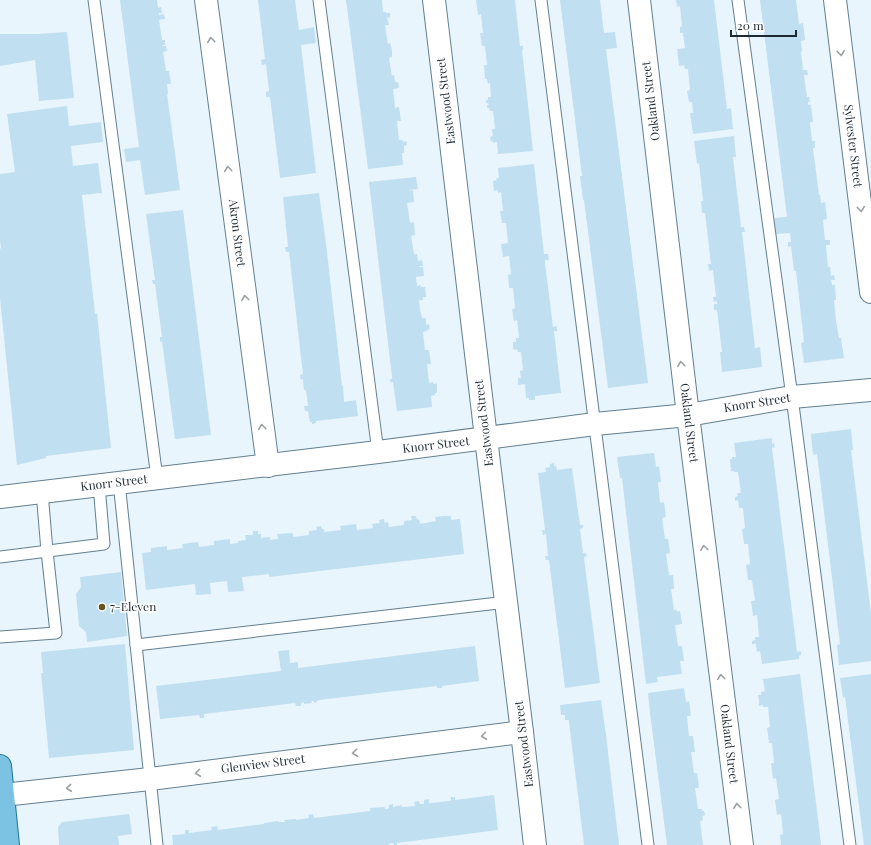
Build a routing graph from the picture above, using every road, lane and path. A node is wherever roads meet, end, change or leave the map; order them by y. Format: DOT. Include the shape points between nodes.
graph roads {
  1 [pos="94,0"];
  2 [pos="206,0"];
  3 [pos="319,0"];
  4 [pos="434,0"];
  5 [pos="541,0"];
  6 [pos="639,0"];
  7 [pos="738,0"];
  8 [pos="835,0"];
  9 [pos="871,292"];
  10 [pos="871,390"];
  11 [pos="792,398"];
  12 [pos="688,415"];
  13 [pos="595,424"];
  14 [pos="486,438"];
  15 [pos="378,452"];
  16 [pos="268,466"];
  17 [pos="157,478"];
  18 [pos="109,484"];
  19 [pos="42,492"];
  20 [pos="0,497"];
  21 [pos="47,551"];
  22 [pos="0,557"];
  23 [pos="507,602"];
  24 [pos="0,637"];
  25 [pos="136,645"];
  26 [pos="522,732"];
  27 [pos="0,771"];
  28 [pos="150,779"];
  29 [pos="3,795"];
  30 [pos="8,845"];
  31 [pos="157,845"];
  32 [pos="535,845"];
  33 [pos="648,845"];
  34 [pos="742,845"];
  35 [pos="850,845"];
  1 -- 17 [label="lane"];
  16 -- 2 [label="street, Akron Street, one-way"];
  3 -- 15 [label="lane"];
  4 -- 14 [label="street, Eastwood Street"];
  5 -- 13 [label="lane"];
  12 -- 6 [label="street, Oakland Street, one-way"];
  7 -- 11 [label="lane"];
  8 -- 9 [label="street, Sylvester Street, one-way"];
  10 -- 11 [label="street, Knorr Street"];
  11 -- 12 [label="street, Knorr Street"];
  11 -- 35 [label="lane"];
  12 -- 13 [label="street, Knorr Street"];
  34 -- 12 [label="street, Oakland Street, one-way"];
  13 -- 14 [label="street, Knorr Street"];
  13 -- 33 [label="lane"];
  14 -- 15 [label="street, Knorr Street"];
  14 -- 23 [label="street, Eastwood Street"];
  15 -- 16 [label="street, Knorr Street"];
  16 -- 17 [label="street, Knorr Street"];
  17 -- 18 [label="street, Knorr Street"];
  18 -- 19 [label="street, Knorr Street"];
  18 -- 21 [label="lane" via="104,544"];
  18 -- 25 [label="lane"];
  19 -- 20 [label="street, Knorr Street"];
  19 -- 21 [label="lane"];
  21 -- 22 [label="lane"];
  21 -- 24 [label="lane" via="56,633"];
  23 -- 25 [label="lane"];
  23 -- 26 [label="street, Eastwood Street"];
  25 -- 28 [label="lane"];
  26 -- 28 [label="street, Glenview Street, one-way"];
  26 -- 32 [label="street, Eastwood Street"];
  27 -- 29 [label="main road"];
  28 -- 29 [label="street, Glenview Street, one-way"];
  28 -- 31 [label="lane"];
  29 -- 30 [label="main road"];
}
